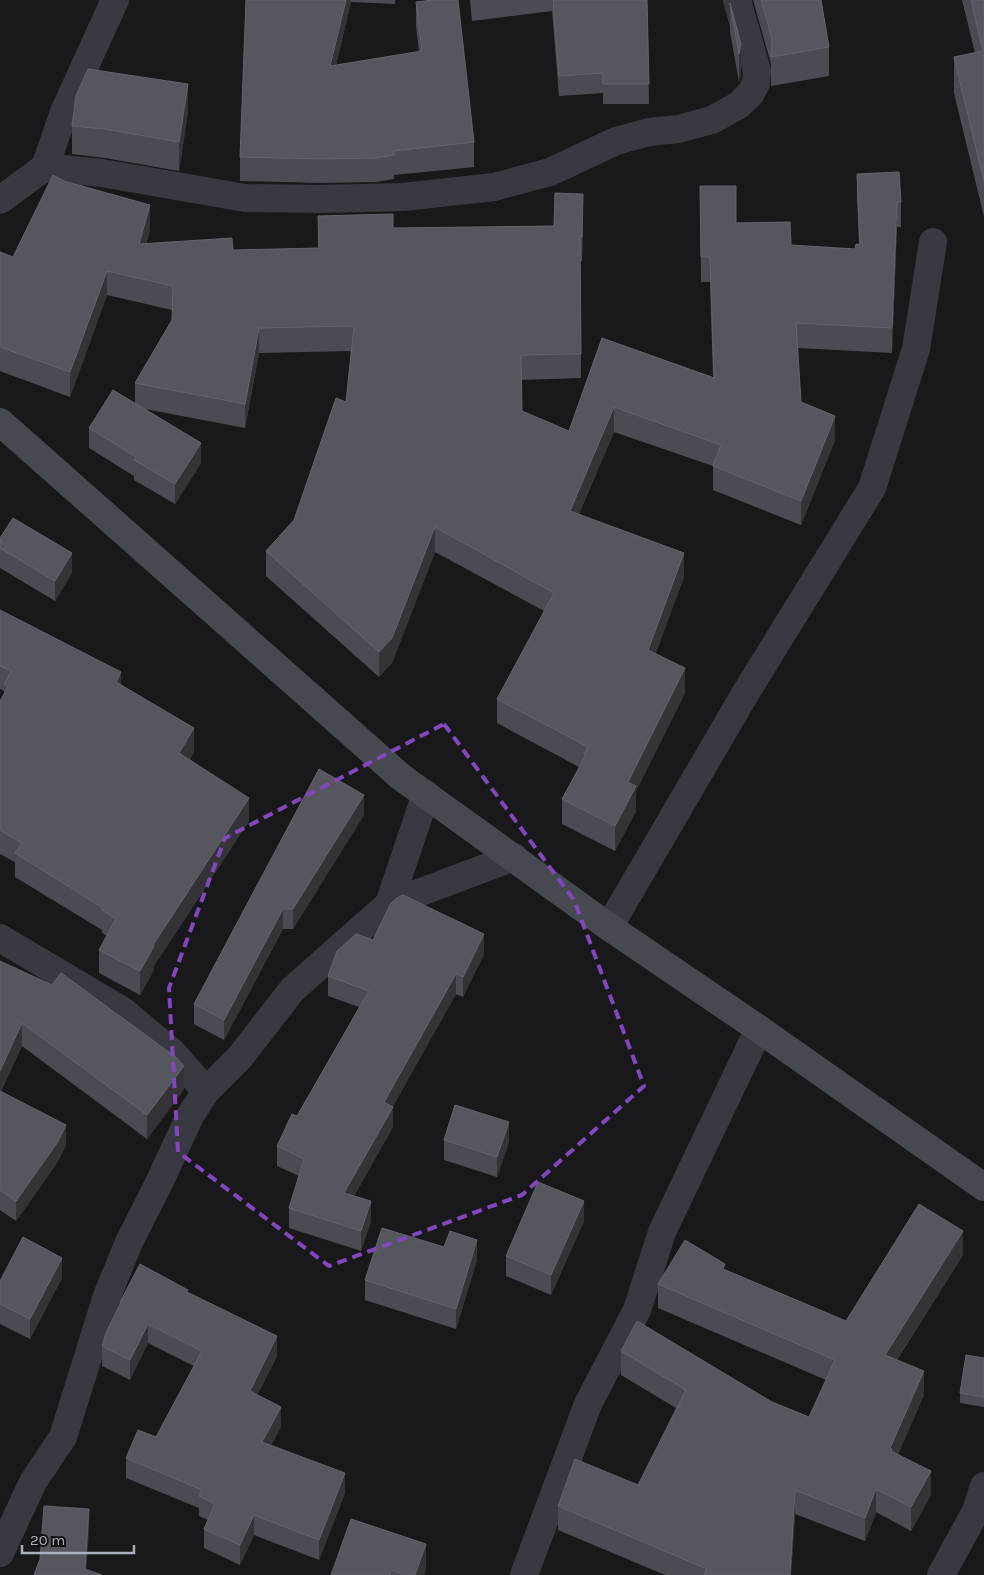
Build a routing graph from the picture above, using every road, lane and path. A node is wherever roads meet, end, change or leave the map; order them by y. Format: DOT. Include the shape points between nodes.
graph roads {
  1 [pos="115,0"];
  2 [pos="737,0"];
  3 [pos="45,167"];
  4 [pos="0,200"];
  5 [pos="933,242"];
  6 [pos="0,422"];
  7 [pos="426,794"];
  8 [pos="514,856"];
  9 [pos="389,904"];
  10 [pos="609,927"];
  11 [pos="0,938"];
  12 [pos="759,1029"];
  13 [pos="206,1092"];
  14 [pos="984,1187"];
  15 [pos="984,1486"];
  16 [pos="980,1508"];
  17 [pos="0,1553"];
  18 [pos="524,1575"];
  19 [pos="941,1575"];
  1 -- 3 [label="street" via="64,112"];
  2 -- 3 [label="street" via="757,70 751,93 739,105 712,120 616,140 550,172 494,187 403,197 245,198 102,173"];
  3 -- 4 [label="street"];
  5 -- 10 [label="street" via="916,349 872,488 745,694"];
  6 -- 7 [label="main road" via="401,777"];
  7 -- 8 [label="main road"];
  7 -- 9 [label="street"];
  8 -- 9 [label="street"];
  8 -- 10 [label="main road"];
  9 -- 13 [label="street" via="292,990 240,1057"];
  10 -- 12 [label="main road"];
  11 -- 13 [label="street" via="122,1011 173,1054"];
  12 -- 14 [label="main road"];
  12 -- 18 [label="street" via="662,1232 637,1310 588,1404"];
  13 -- 17 [label="street" via="190,1116 107,1296 63,1437 33,1482"];
  15 -- 16 [label="street"];
  16 -- 19 [label="street"];
}
